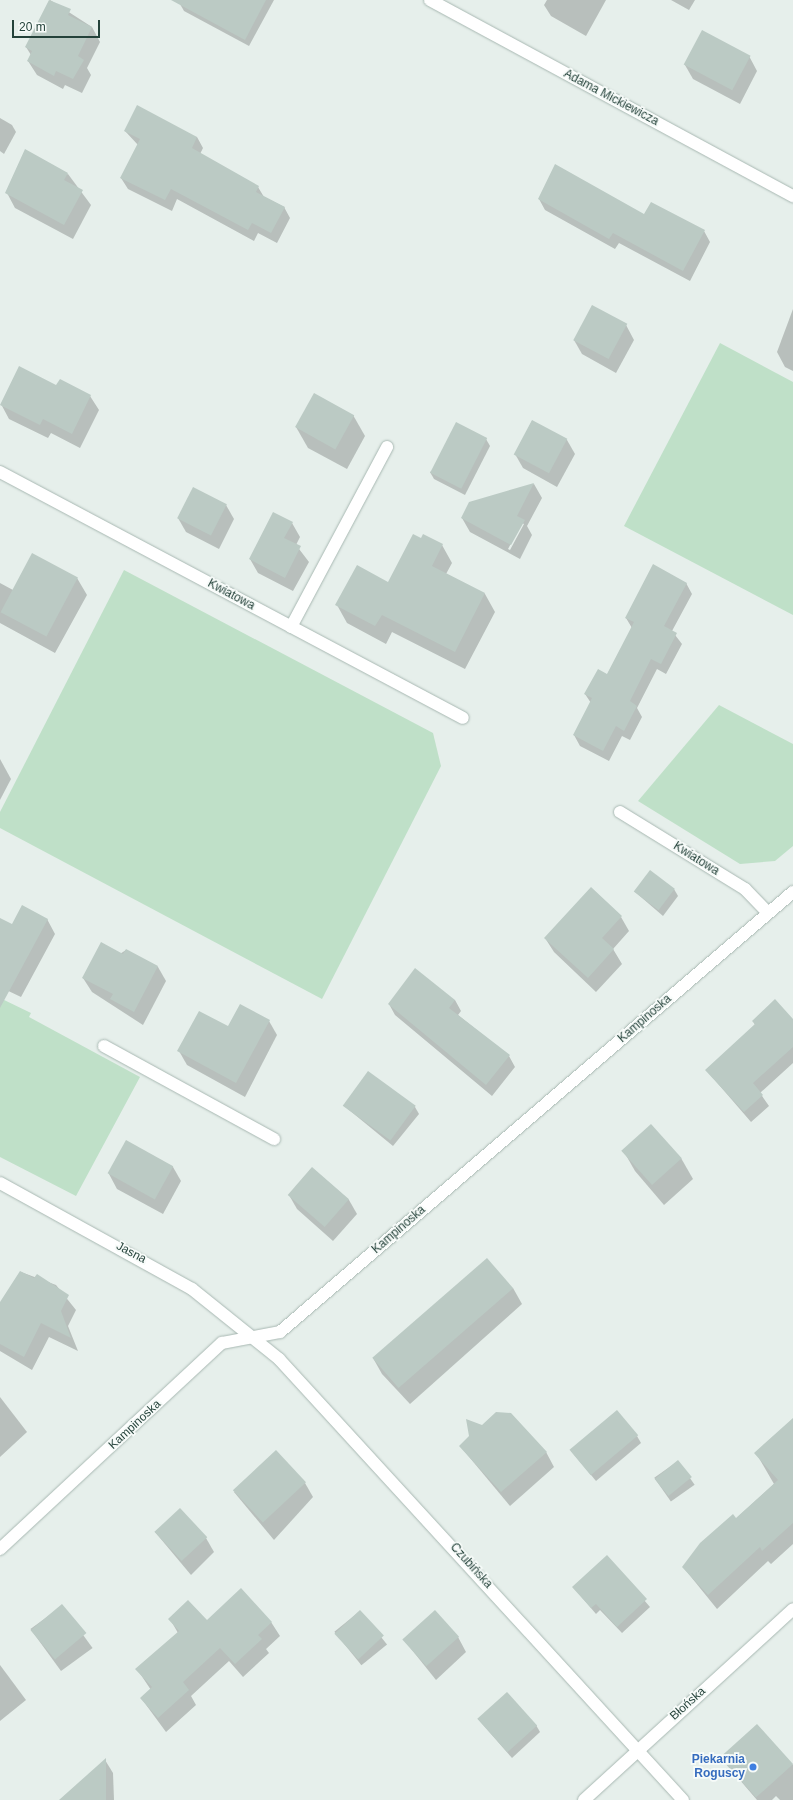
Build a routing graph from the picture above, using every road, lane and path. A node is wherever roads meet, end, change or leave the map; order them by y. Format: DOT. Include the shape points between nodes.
graph roads {
  1 [pos="430,0"];
  2 [pos="793,196"];
  3 [pos="386,447"];
  4 [pos="0,472"];
  5 [pos="291,627"];
  6 [pos="463,718"];
  7 [pos="620,812"];
  8 [pos="793,892"];
  9 [pos="768,913"];
  10 [pos="104,1046"];
  11 [pos="274,1139"];
  12 [pos="0,1183"];
  13 [pos="253,1338"];
  14 [pos="0,1549"];
  15 [pos="793,1609"];
  16 [pos="638,1751"];
  17 [pos="584,1800"];
  18 [pos="683,1800"];
  1 -- 2 [label="street, Adama Mickiewicza"];
  3 -- 5 [label="street"];
  4 -- 5 [label="street, Kwiatowa"];
  5 -- 6 [label="street, Kwiatowa"];
  7 -- 9 [label="street, Kwiatowa" via="745,889"];
  8 -- 9 [label="street, Kampinoska"];
  9 -- 13 [label="street, Kampinoska" via="280,1332"];
  10 -- 11 [label="street"];
  12 -- 13 [label="street, Jasna" via="192,1289"];
  13 -- 14 [label="street, Kampinoska" via="222,1343"];
  13 -- 16 [label="street, Czubińska" via="303,1382"];
  15 -- 16 [label="street, Błońska"];
  16 -- 17 [label="street, Błońska"];
  16 -- 18 [label="street, Czubińska"];
}
